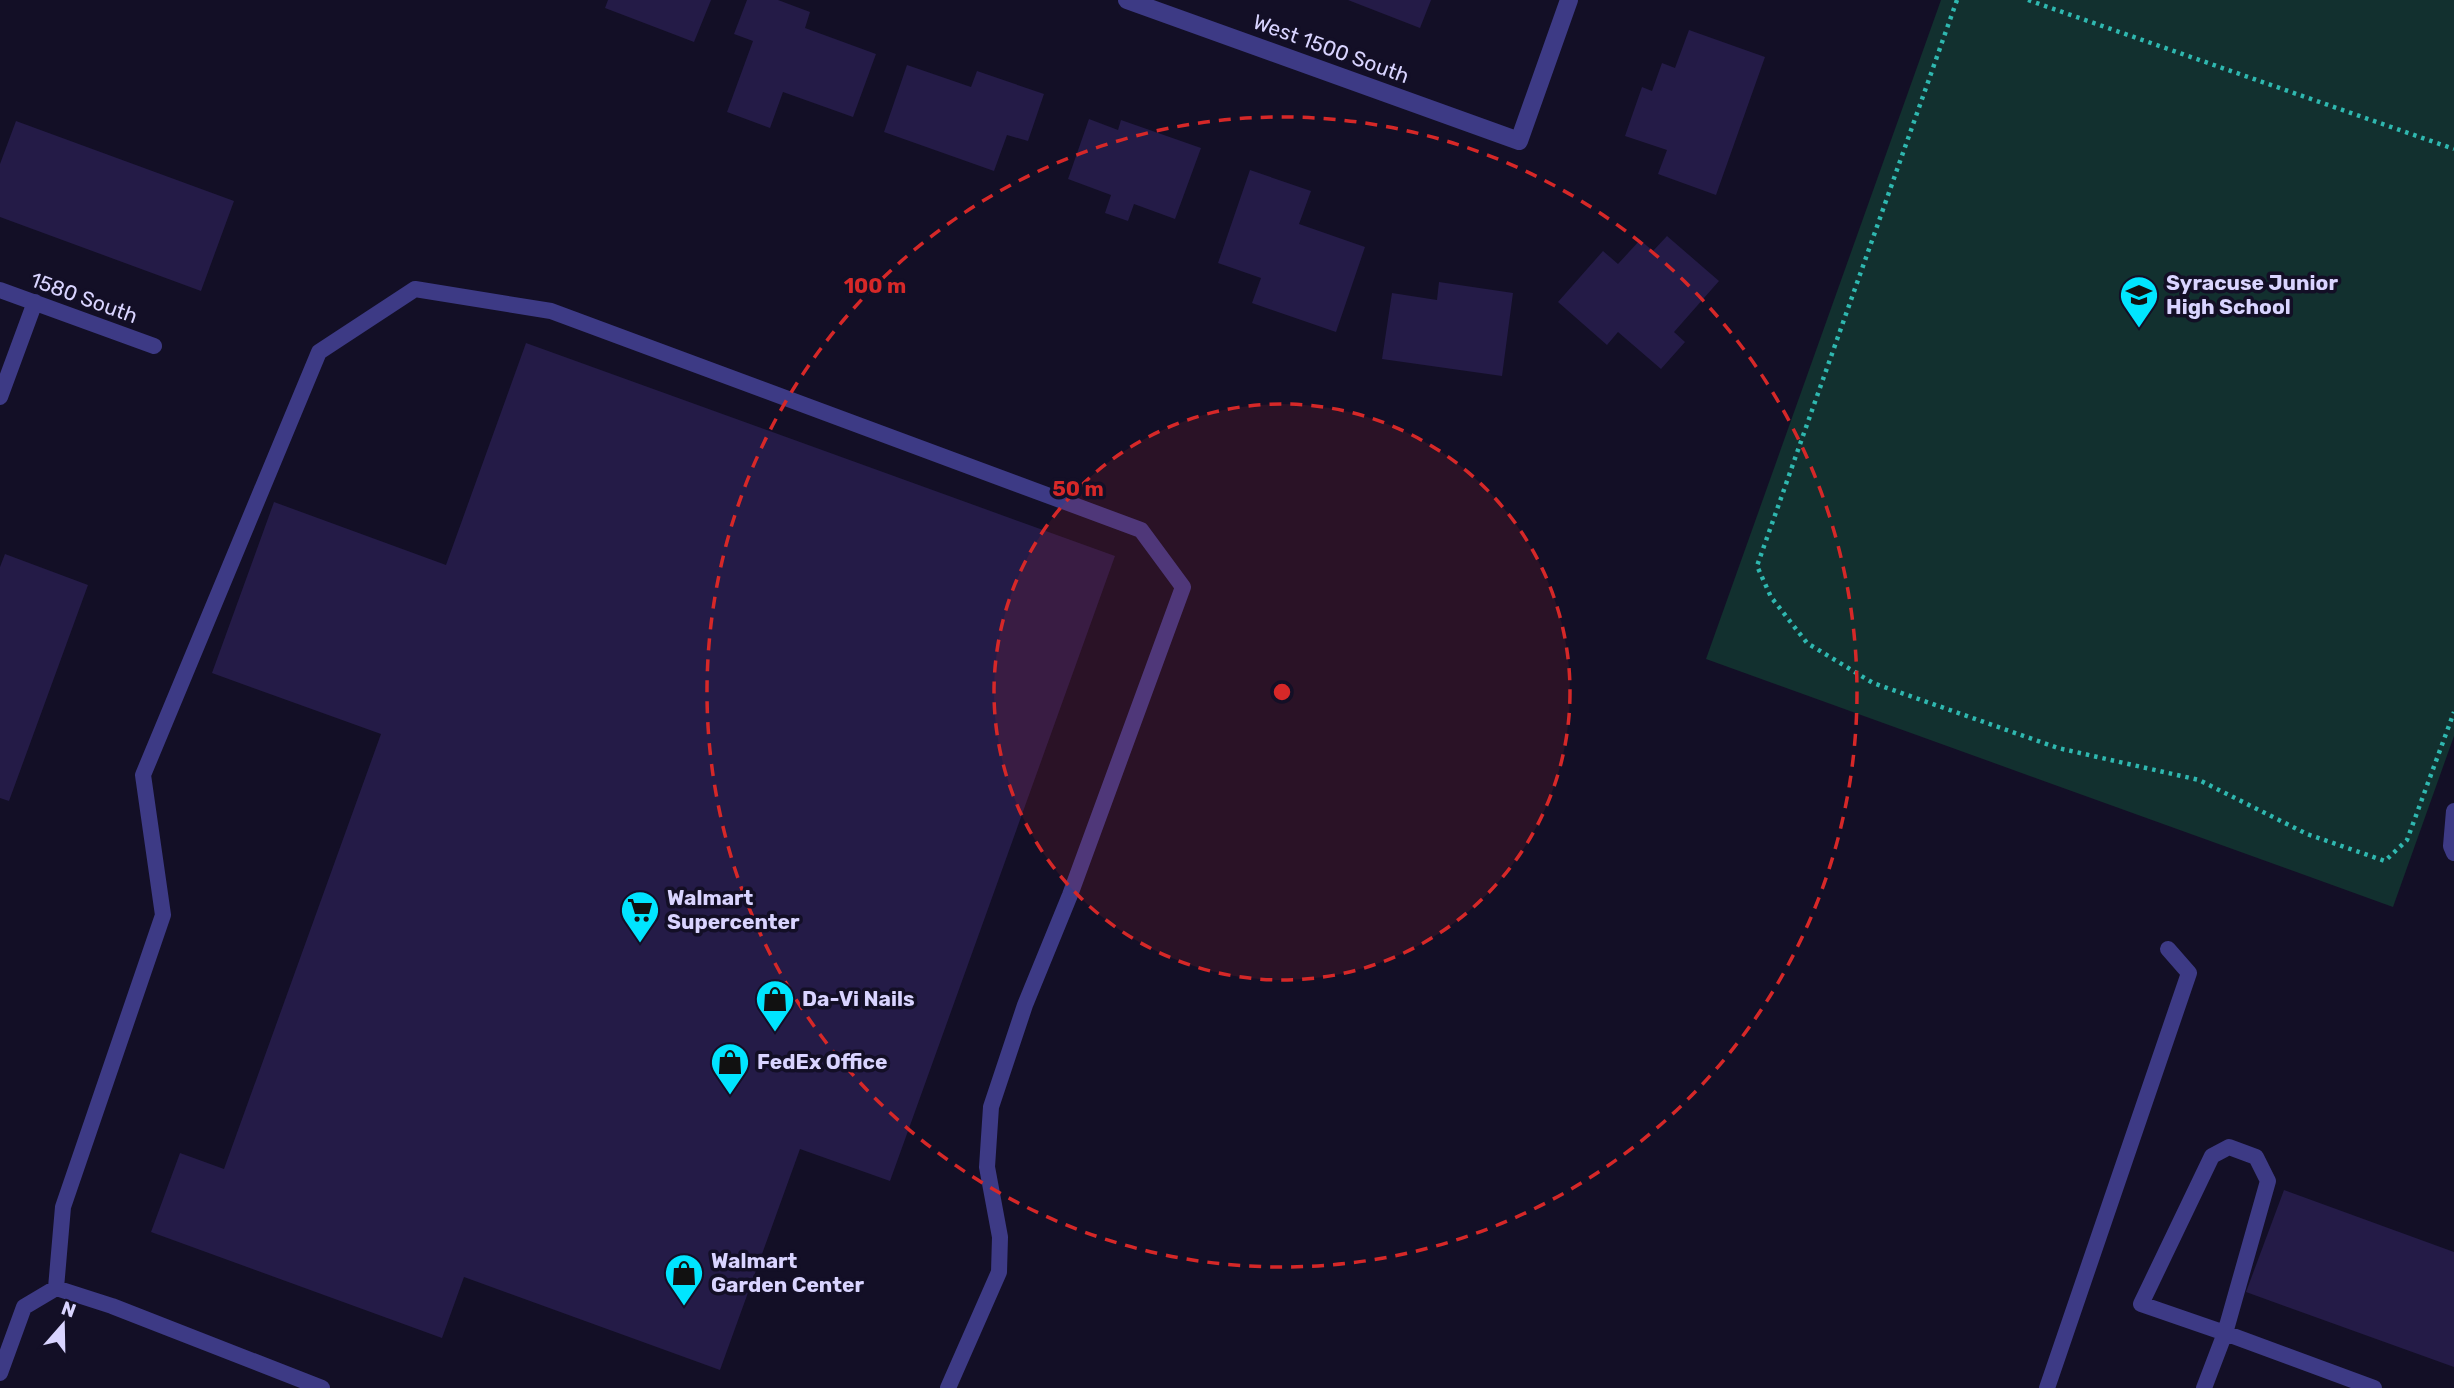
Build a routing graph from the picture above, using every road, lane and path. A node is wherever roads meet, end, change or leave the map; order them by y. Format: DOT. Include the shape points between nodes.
graph roads {
  1 [pos="1127,0"];
  2 [pos="1569,0"];
  3 [pos="1957,0"];
  4 [pos="2028,0"];
  5 [pos="2454,149"];
  6 [pos="0,290"];
  7 [pos="35,302"];
  8 [pos="154,346"];
  9 [pos="0,397"];
  10 [pos="2454,712"];
  11 [pos="2454,811"];
  12 [pos="2454,853"];
  13 [pos="2168,949"];
  14 [pos="56,1289"];
  15 [pos="2225,1333"];
  16 [pos="0,1374"];
  17 [pos="322,1388"];
  18 [pos="948,1388"];
  19 [pos="2047,1388"];
  20 [pos="2204,1388"];
  21 [pos="2374,1388"];
  1 -- 2 [label="street, West 1500 South" via="1519,141"];
  3 -- 10 [label="path" via="1758,566 1772,597 1807,643 1873,683 2058,748 2199,780 2307,834 2385,861 2407,840"];
  4 -- 5 [label="path"];
  6 -- 7 [label="lane, 1580 South"];
  7 -- 8 [label="lane, 1580 South"];
  7 -- 9 [label="lane"];
  11 -- 12 [label="lane"];
  13 -- 19 [label="lane" via="2189,973"];
  14 -- 16 [label="lane" via="24,1307"];
  14 -- 17 [label="lane" via="112,1306"];
  14 -- 18 [label="lane" via="63,1207 163,915 143,775 319,352 415,289 551,311 1141,530 1183,587 991,1107 987,1167 1000,1237 999,1272"];
  15 -- 15 [label="lane" via="2268,1181 2256,1157 2229,1147 2212,1156 2141,1304"];
  15 -- 20 [label="lane"];
  15 -- 21 [label="lane"];
}
